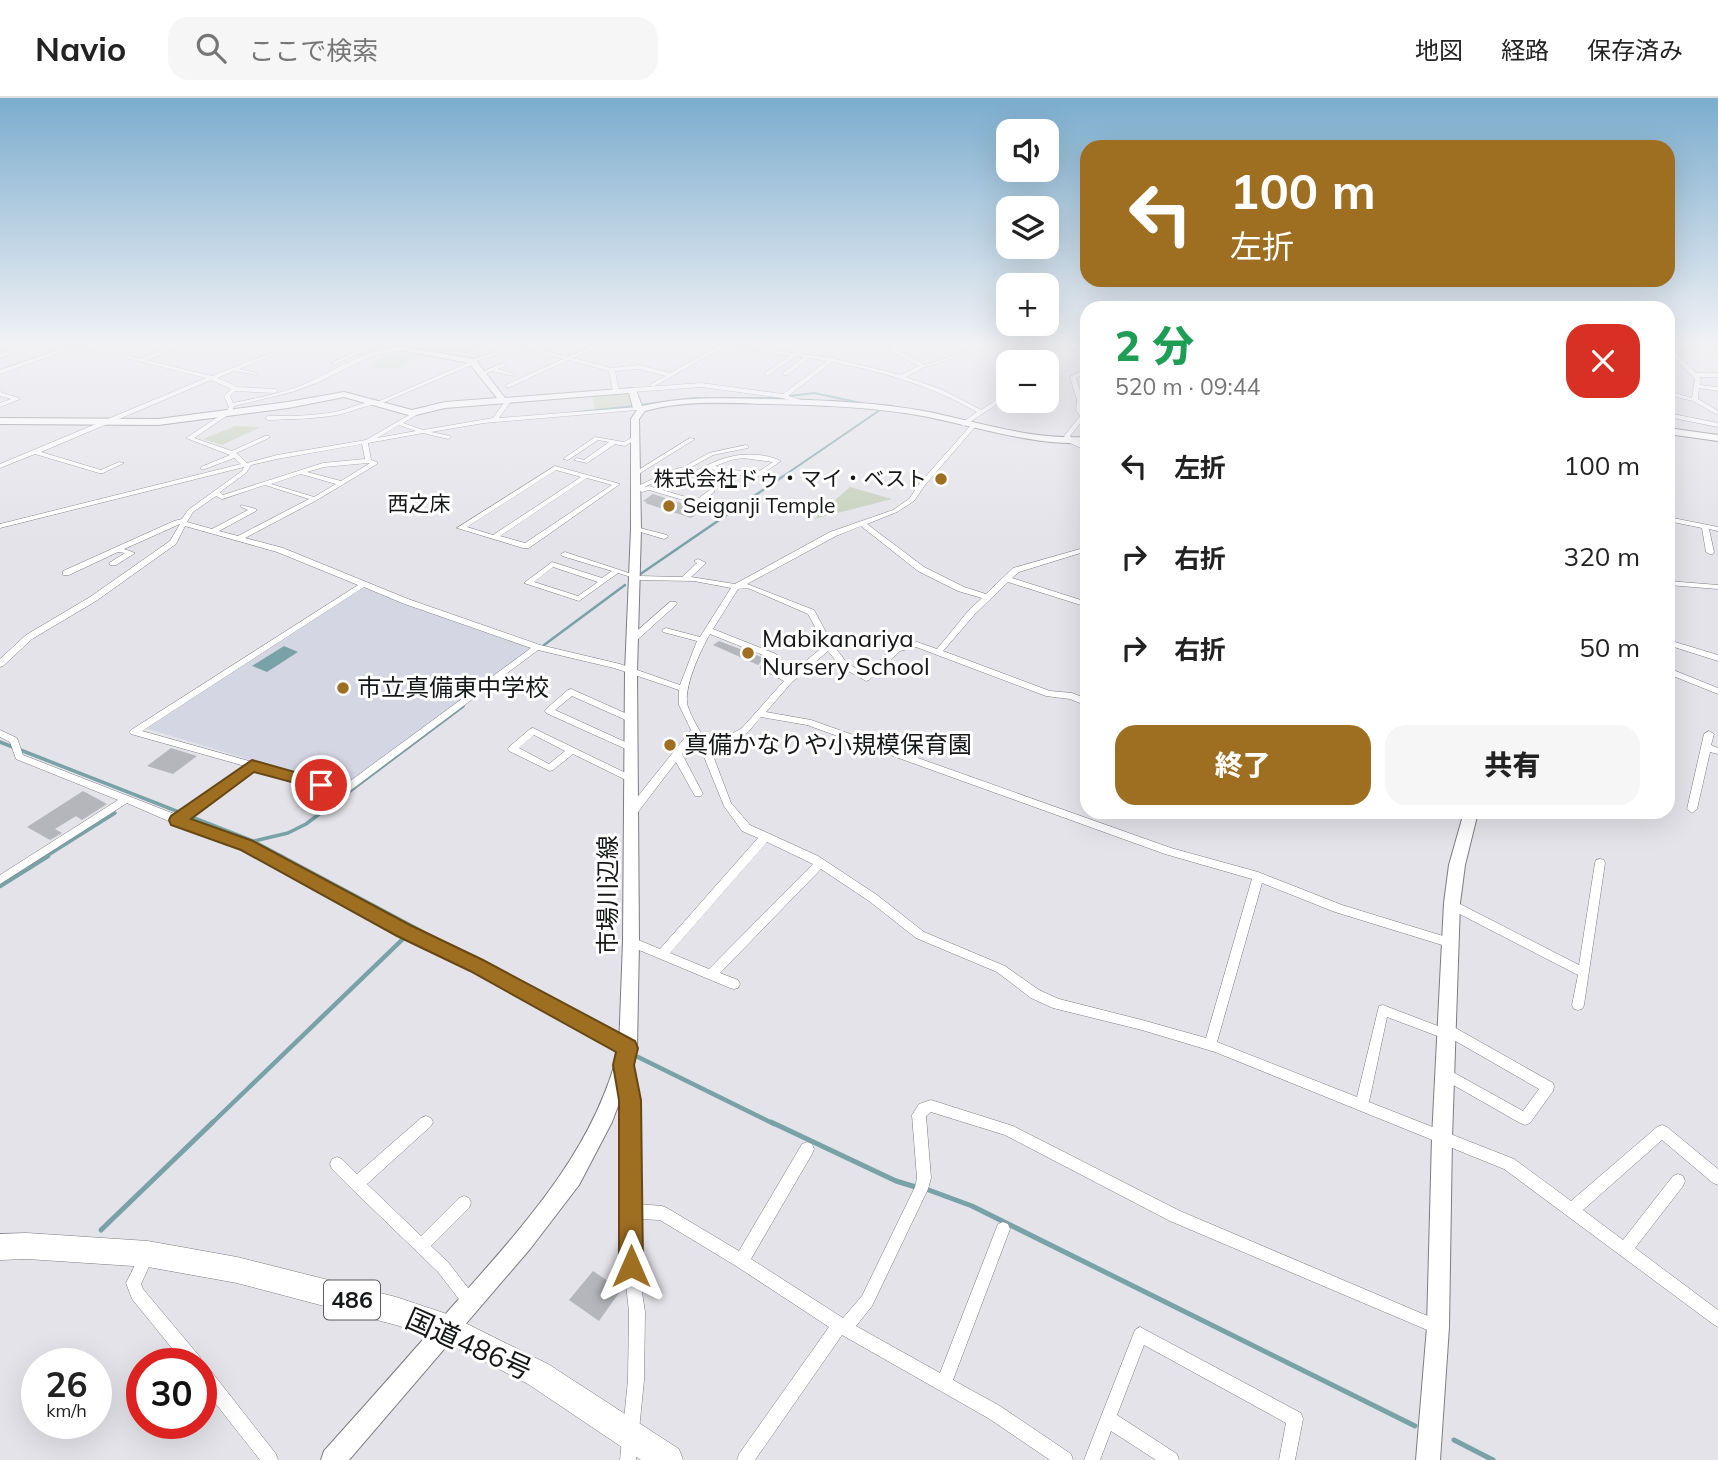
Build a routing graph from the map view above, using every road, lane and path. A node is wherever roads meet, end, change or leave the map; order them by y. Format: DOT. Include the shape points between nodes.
graph roads {
  1 [pos="230,409"];
  2 [pos="640,409"];
  3 [pos="136,410"];
  4 [pos="227,410"];
  5 [pos="355,410"];
  6 [pos="403,410"];
  7 [pos="428,410"];
  8 [pos="500,410"];
  9 [pos="632,410"];
  10 [pos="894,410"];
  11 [pos="977,410"];
  12 [pos="985,410"];
  13 [pos="981,412"];
  14 [pos="416,413"];
  15 [pos="1675,416"];
  16 [pos="268,418"];
  17 [pos="495,419"];
  18 [pos="1080,419"];
  19 [pos="0,421"];
  20 [pos="106,422"];
  21 [pos="967,423"];
  22 [pos="398,424"];
  23 [pos="1718,425"];
  24 [pos="425,431"];
  25 [pos="1675,432"];
  26 [pos="267,437"];
  27 [pos="448,437"];
  28 [pos="636,437"];
  29 [pos="1718,438"];
  30 [pos="692,439"];
  31 [pos="1070,440"];
  32 [pos="1080,440"];
  33 [pos="367,441"];
  34 [pos="614,442"];
  35 [pos="1080,445"];
  36 [pos="746,447"];
  37 [pos="35,452"];
  38 [pos="234,454"];
  39 [pos="566,459"];
  40 [pos="577,460"];
  41 [pos="368,461"];
  42 [pos="121,463"];
  43 [pos="246,464"];
  44 [pos="0,466"];
  45 [pos="710,467"];
  46 [pos="203,468"];
  47 [pos="303,472"];
  48 [pos="670,472"];
  49 [pos="586,476"];
  50 [pos="341,483"];
  51 [pos="617,484"];
  52 [pos="268,485"];
  53 [pos="635,486"];
  54 [pos="712,491"];
  55 [pos="215,492"];
  56 [pos="315,499"];
  57 [pos="697,502"];
  58 [pos="243,506"];
  59 [pos="723,510"];
  60 [pos="1675,521"];
  61 [pos="183,522"];
  62 [pos="861,523"];
  63 [pos="0,526"];
  64 [pos="1705,527"];
  65 [pos="636,529"];
  66 [pos="1718,529"];
  67 [pos="211,532"];
  68 [pos="494,537"];
  69 [pos="664,537"];
  70 [pos="239,539"];
  71 [pos="117,548"];
  72 [pos="1080,551"];
  73 [pos="1710,552"];
  74 [pos="565,554"];
  75 [pos="698,561"];
  76 [pos="113,564"];
  77 [pos="617,571"];
  78 [pos="1699,571"];
  79 [pos="66,573"];
  80 [pos="634,577"];
  81 [pos="684,579"];
  82 [pos="1006,579"];
  83 [pos="603,581"];
  84 [pos="1675,583"];
  85 [pos="364,584"];
  86 [pos="1701,584"];
  87 [pos="736,587"];
  88 [pos="1718,587"];
  89 [pos="987,597"];
  90 [pos="1080,603"];
  91 [pos="673,604"];
  92 [pos="666,630"];
  93 [pos="708,630"];
  94 [pos="633,639"];
  95 [pos="702,640"];
  96 [pos="1675,645"];
  97 [pos="537,646"];
  98 [pos="829,646"];
  99 [pos="939,651"];
  100 [pos="1718,657"];
  101 [pos="0,664"];
  102 [pos="631,672"];
  103 [pos="1675,674"];
  104 [pos="789,680"];
  105 [pos="683,689"];
  106 [pos="1718,691"];
  107 [pos="1080,700"];
  108 [pos="761,714"];
  109 [pos="631,719"];
  110 [pos="695,731"];
  111 [pos="0,733"];
  112 [pos="1709,734"];
  113 [pos="1706,747"];
  114 [pos="631,748"];
  115 [pos="572,750"];
  116 [pos="1718,751"];
  117 [pos="707,752"];
  118 [pos="677,754"];
  119 [pos="252,766"];
  120 [pos="631,779"];
  121 [pos="698,794"];
  122 [pos="125,800"];
  123 [pos="1692,809"];
  124 [pos="631,813"];
  125 [pos="181,817"];
  126 [pos="1467,819"];
  127 [pos="765,837"];
  128 [pos="820,863"];
  129 [pos="1600,863"];
  130 [pos="1258,877"];
  131 [pos="0,880"];
  132 [pos="1452,905"];
  133 [pos="631,942"];
  134 [pos="1452,943"];
  135 [pos="662,954"];
  136 [pos="1584,973"];
  137 [pos="711,974"];
  138 [pos="734,984"];
  139 [pos="1578,1005"];
  140 [pos="1448,1033"];
  141 [pos="1210,1045"];
  142 [pos="628,1048"];
  143 [pos="624,1065"];
  144 [pos="1445,1074"];
  145 [pos="1362,1105"];
  146 [pos="426,1122"];
  147 [pos="1442,1138"];
  148 [pos="807,1149"];
  149 [pos="337,1164"];
  150 [pos="1718,1178"];
  151 [pos="1678,1181"];
  152 [pos="357,1184"];
  153 [pos="464,1203"];
  154 [pos="1572,1210"];
  155 [pos="631,1211"];
  156 [pos="1003,1229"];
  157 [pos="421,1246"];
  158 [pos="0,1247"];
  159 [pos="1625,1249"];
  160 [pos="148,1254"];
  161 [pos="741,1261"];
  162 [pos="470,1302"];
  163 [pos="1718,1319"];
  164 [pos="842,1326"];
  165 [pos="1438,1327"];
  166 [pos="447,1328"];
  167 [pos="182,1348"];
  168 [pos="944,1384"];
  169 [pos="217,1392"];
  170 [pos="1108,1419"];
  171 [pos="629,1447"];
  172 [pos="270,1460"];
  173 [pos="333,1460"];
  174 [pos="668,1460"];
  175 [pos="745,1460"];
  176 [pos="1065,1460"];
  177 [pos="1092,1460"];
  178 [pos="1171,1460"];
  179 [pos="1287,1460"];
  180 [pos="1429,1460"];
  1 -- 38 [label="street" via="189,438"];
  2 -- 28 [label="main road, 市場川辺線"];
  3 -- 20 [label="street"];
  4 -- 20 [label="main road" via="158,422"];
  5 -- 16 [label="street"];
  6 -- 14 [label="main road"];
  7 -- 14 [label="main road"];
  8 -- 17 [label="street"];
  9 -- 17 [label="street"];
  10 -- 21 [label="main road"];
  11 -- 13 [label="street"];
  12 -- 13 [label="street"];
  13 -- 21 [label="street"];
  14 -- 22 [label="street"];
  15 -- 23 [label="street"];
  17 -- 24 [label="street"];
  18 -- 31 [label="street"];
  19 -- 20 [label="main road"];
  20 -- 37 [label="street"];
  21 -- 31 [label="main road" via="1033,440"];
  21 -- 62 [label="street" via="912,500"];
  22 -- 24 [label="street"];
  22 -- 33 [label="street"];
  24 -- 27 [label="street"];
  24 -- 33 [label="street"];
  25 -- 29 [label="main road"];
  26 -- 38 [label="street"];
  28 -- 34 [label="street" via="625,444"];
  28 -- 53 [label="main road, 市場川辺線"];
  30 -- 53 [label="street"];
  31 -- 32 [label="main road"];
  31 -- 35 [label="street"];
  33 -- 41 [label="street"];
  33 -- 43 [label="street"];
  34 -- 39 [label="street" via="597,438"];
  34 -- 40 [label="street" via="585,462"];
  36 -- 48 [label="street" via="711,454"];
  37 -- 42 [label="street" via="102,472"];
  37 -- 44 [label="street"];
  38 -- 43 [label="street"];
  38 -- 46 [label="street"];
  41 -- 47 [label="street" via="323,465"];
  41 -- 50 [label="street" via="375,463"];
  43 -- 55 [label="street" via="244,472"];
  43 -- 63 [label="street"];
  45 -- 45 [label="street" via="750,455 778,461 756,476"];
  45 -- 48 [label="street" via="685,478"];
  47 -- 50 [label="street"];
  47 -- 52 [label="street"];
  48 -- 53 [label="street"];
  49 -- 51 [label="street"];
  49 -- 68 [label="street"];
  49 -- 68 [label="street" via="555,468 461,527"];
  50 -- 56 [label="street"];
  51 -- 53 [label="street"];
  51 -- 68 [label="street" via="526,547"];
  52 -- 55 [label="street" via="222,497"];
  52 -- 56 [label="street"];
  53 -- 57 [label="street"];
  53 -- 65 [label="main road, 市場川辺線"];
  54 -- 57 [label="street"];
  55 -- 61 [label="street"];
  56 -- 70 [label="street"];
  57 -- 59 [label="street"];
  58 -- 67 [label="street" via="254,510"];
  60 -- 64 [label="street"];
  61 -- 67 [label="street"];
  61 -- 71 [label="street"];
  61 -- 101 [label="street" via="169,545 29,637"];
  62 -- 87 [label="street"];
  62 -- 89 [label="street" via="921,569"];
  64 -- 66 [label="street"];
  64 -- 73 [label="street"];
  65 -- 69 [label="street"];
  65 -- 80 [label="main road, 市場川辺線"];
  67 -- 70 [label="street"];
  70 -- 85 [label="street" via="280,550"];
  71 -- 76 [label="street" via="131,554"];
  71 -- 79 [label="street"];
  72 -- 82 [label="street" via="1022,568"];
  74 -- 77 [label="street"];
  75 -- 81 [label="street" via="702,563"];
  77 -- 80 [label="street"];
  77 -- 83 [label="street"];
  78 -- 86 [label="street"];
  80 -- 81 [label="street"];
  80 -- 94 [label="main road, 市場川辺線"];
  81 -- 87 [label="street"];
  82 -- 89 [label="street"];
  82 -- 90 [label="street"];
  83 -- 83 [label="street" via="579,599 528,583 552,564"];
  84 -- 86 [label="street"];
  85 -- 97 [label="street"];
  85 -- 119 [label="street" via="134,732"];
  86 -- 88 [label="street"];
  87 -- 93 [label="street"];
  87 -- 98 [label="street" via="749,586 811,612"];
  89 -- 99 [label="street"];
  91 -- 94 [label="street"];
  92 -- 95 [label="street"];
  93 -- 95 [label="street"];
  93 -- 104 [label="street" via="773,656 764,668"];
  94 -- 102 [label="main road, 市場川辺線"];
  95 -- 105 [label="street"];
  96 -- 100 [label="street"];
  97 -- 102 [label="street"];
  97 -- 119 [label="street" via="344,791"];
  98 -- 99 [label="street" via="844,665 866,678 906,645"];
  98 -- 104 [label="street"];
  99 -- 107 [label="street" via="1049,694"];
  102 -- 105 [label="street"];
  102 -- 109 [label="main road, 市場川辺線"];
  103 -- 106 [label="street"];
  104 -- 108 [label="street"];
  105 -- 110 [label="street" via="683,705"];
  108 -- 117 [label="street" via="745,730"];
  108 -- 130 [label="street" via="808,722 1169,851"];
  109 -- 114 [label="main road, 市場川辺線"];
  109 -- 114 [label="street" via="571,692 549,711"];
  110 -- 117 [label="street"];
  110 -- 118 [label="street"];
  111 -- 122 [label="street" via="14,740 19,757"];
  112 -- 113 [label="street"];
  113 -- 116 [label="street"];
  113 -- 123 [label="street"];
  114 -- 120 [label="main road, 市場川辺線"];
  115 -- 115 [label="street" via="550,768 512,749 533,732"];
  115 -- 120 [label="street"];
  117 -- 127 [label="street" via="727,804 746,828"];
  118 -- 121 [label="street"];
  118 -- 124 [label="street"];
  119 -- 125 [label="street"];
  120 -- 124 [label="main road, 市場川辺線"];
  122 -- 125 [label="street"];
  122 -- 131 [label="street"];
  124 -- 133 [label="main road, 市場川辺線"];
  125 -- 142 [label="street" via="247,846"];
  126 -- 132 [label="main road"];
  127 -- 128 [label="street"];
  127 -- 135 [label="street"];
  128 -- 137 [label="street"];
  128 -- 141 [label="street" via="920,935 1001,969 1035,994"];
  129 -- 136 [label="street"];
  130 -- 134 [label="street" via="1339,909"];
  130 -- 141 [label="street"];
  132 -- 134 [label="main road"];
  132 -- 136 [label="street"];
  133 -- 135 [label="street"];
  133 -- 142 [label="main road, 市場川辺線"];
  134 -- 140 [label="main road"];
  135 -- 137 [label="street"];
  136 -- 139 [label="street"];
  137 -- 138 [label="street"];
  140 -- 144 [label="main road"];
  140 -- 144 [label="street" via="1548,1087 1525,1119"];
  140 -- 145 [label="street" via="1383,1010"];
  141 -- 145 [label="street"];
  142 -- 143 [label="main road, 市場川辺線"];
  143 -- 155 [label="street" via="630,1100"];
  143 -- 162 [label="main road, 市場川辺線" via="602,1122 572,1178"];
  144 -- 147 [label="main road"];
  145 -- 147 [label="street"];
  146 -- 152 [label="street"];
  147 -- 154 [label="street" via="1509,1164"];
  147 -- 165 [label="main road"];
  148 -- 161 [label="street"];
  149 -- 152 [label="street"];
  150 -- 154 [label="street" via="1662,1131"];
  151 -- 159 [label="street"];
  152 -- 157 [label="street"];
  153 -- 157 [label="street"];
  154 -- 159 [label="street"];
  155 -- 161 [label="street" via="662,1213"];
  155 -- 171 [label="street" via="637,1312"];
  156 -- 168 [label="street"];
  157 -- 162 [label="street"];
  158 -- 160 [label="highway, 国道486号 / 486"];
  159 -- 163 [label="street"];
  160 -- 166 [label="highway, 国道486号 / 486" via="237,1270"];
  160 -- 167 [label="street" via="133,1283"];
  161 -- 164 [label="street"];
  162 -- 166 [label="main road, 市場川辺線"];
  164 -- 165 [label="street" via="867,1301 921,1187 919,1115 931,1106 1008,1130 1175,1216"];
  164 -- 168 [label="street"];
  164 -- 175 [label="street"];
  165 -- 180 [label="main road"];
  166 -- 171 [label="highway, 国道486号 / 486" via="538,1374"];
  166 -- 173 [label="main road, 市場川辺線"];
  168 -- 176 [label="street"];
  169 -- 172 [label="street"];
  170 -- 177 [label="street"];
  170 -- 178 [label="street"];
  170 -- 179 [label="street" via="1140,1335 1295,1419"];
  171 -- 174 [label="highway, 国道486号 / 486"];
}
